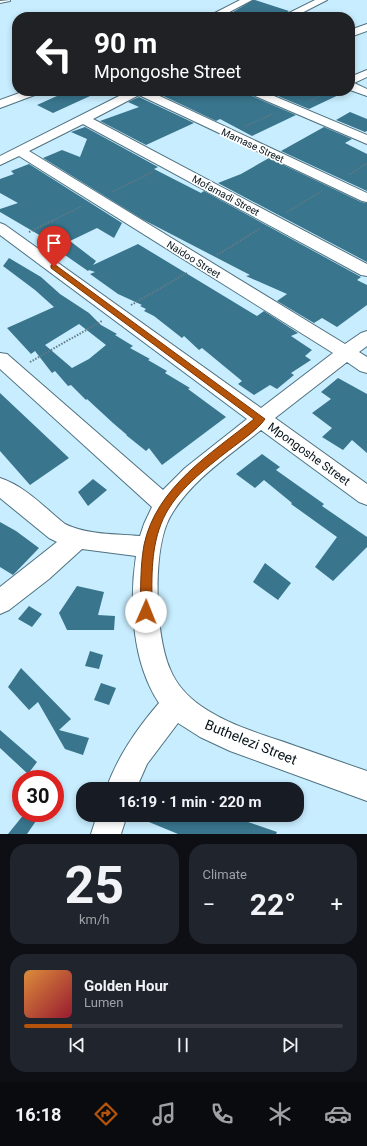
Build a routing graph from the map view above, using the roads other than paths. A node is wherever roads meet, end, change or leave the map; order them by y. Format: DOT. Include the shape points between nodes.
graph roads {
  1 [pos="8,0"];
  2 [pos="247,0"];
  3 [pos="322,0"];
  4 [pos="0,2"];
  5 [pos="225,12"];
  6 [pos="297,12"];
  7 [pos="367,26"];
  8 [pos="355,32"];
  9 [pos="367,73"];
  10 [pos="355,79"];
  11 [pos="355,88"];
  12 [pos="367,93"];
  13 [pos="22,96"];
  14 [pos="129,96"];
  15 [pos="150,96"];
  16 [pos="264,96"];
  17 [pos="0,104"];
  18 [pos="84,119"];
  19 [pos="367,140"];
  20 [pos="20,151"];
  21 [pos="0,161"];
  22 [pos="367,198"];
  23 [pos="0,228"];
  24 [pos="367,271"];
  25 [pos="367,337"];
  26 [pos="346,354"];
  27 [pos="0,359"];
  28 [pos="367,366"];
  29 [pos="261,419"];
  30 [pos="0,487"];
  31 [pos="367,496"];
  32 [pos="165,505"];
  33 [pos="78,539"];
  34 [pos="150,547"];
  35 [pos="0,602"];
  36 [pos="176,704"];
  37 [pos="123,782"];
  38 [pos="367,786"];
  39 [pos="110,822"];
  40 [pos="106,834"];
  1 -- 4 [label="lane"];
  2 -- 5 [label="street"];
  3 -- 6 [label="street"];
  7 -- 8 [label="street"];
  9 -- 10 [label="street"];
  11 -- 12 [label="street"];
  13 -- 17 [label="street"];
  14 -- 18 [label="street"];
  15 -- 22 [label="street, Mamase Street"];
  16 -- 19 [label="street"];
  18 -- 20 [label="street"];
  18 -- 24 [label="street, Mofamadi Street"];
  20 -- 21 [label="street"];
  20 -- 26 [label="street, Naidoo Street"];
  23 -- 29 [label="street, Mpongoshe Street"];
  25 -- 26 [label="street, Buthelezi Street"];
  26 -- 28 [label="street, Naidoo Street"];
  26 -- 29 [label="street, Buthelezi Street"];
  27 -- 32 [label="street"];
  29 -- 31 [label="street, Mpongoshe Street"];
  29 -- 32 [label="street, Buthelezi Street" via="200,468"];
  30 -- 33 [label="street" via="57,531"];
  32 -- 34 [label="street, Buthelezi Street" via="156,523"];
  33 -- 34 [label="street"];
  33 -- 35 [label="street"];
  34 -- 36 [label="street, Buthelezi Street" via="146,612 151,647 159,678"];
  36 -- 37 [label="street" via="146,739 134,757"];
  36 -- 38 [label="street, Buthelezi Street" via="204,725 237,740"];
  39 -- 40 [label="street"];
}
